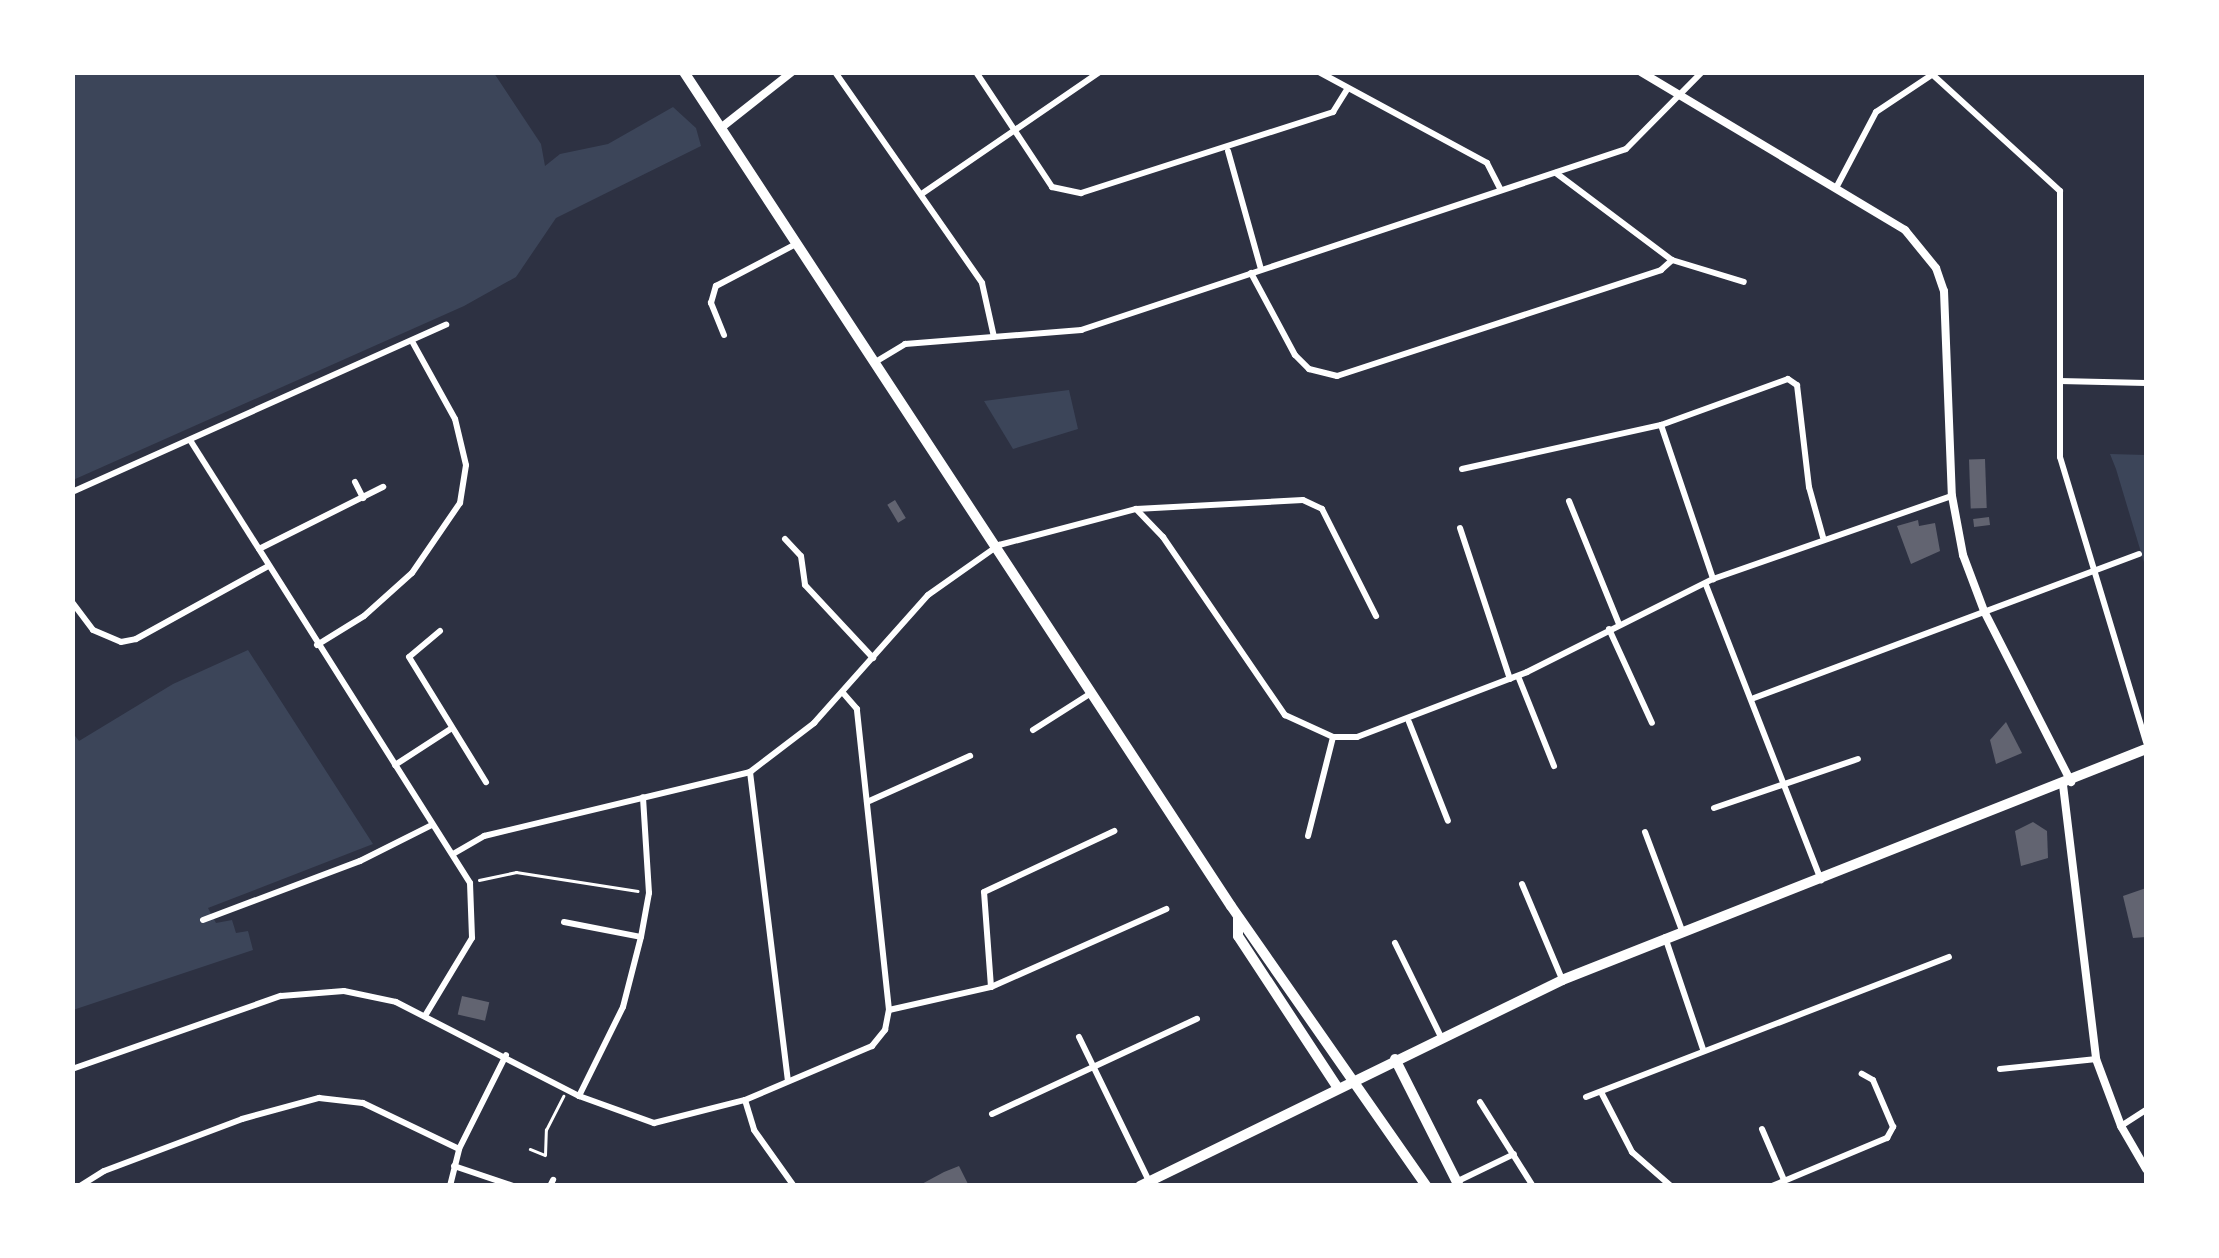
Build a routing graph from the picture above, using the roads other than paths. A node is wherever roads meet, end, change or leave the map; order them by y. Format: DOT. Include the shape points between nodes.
graph roads {
  1 [pos="684,72"];
  2 [pos="792,72"];
  3 [pos="835,72"];
  4 [pos="976,72"];
  5 [pos="1100,72"];
  6 [pos="1320,72"];
  7 [pos="1641,72"];
  8 [pos="1702,72"];
  9 [pos="1934,74"];
  10 [pos="1347,90"];
  11 [pos="1683,95"];
  12 [pos="722,127"];
  13 [pos="1012,132"];
  14 [pos="1228,151"];
  15 [pos="1556,173"];
  16 [pos="1836,188"];
  17 [pos="1501,190"];
  18 [pos="922,194"];
  19 [pos="796,244"];
  20 [pos="1672,260"];
  21 [pos="1262,269"];
  22 [pos="1251,273"];
  23 [pos="1744,282"];
  24 [pos="446,326"];
  25 [pos="724,335"];
  26 [pos="994,337"];
  27 [pos="413,344"];
  28 [pos="876,361"];
  29 [pos="2060,382"];
  30 [pos="2146,383"];
  31 [pos="1661,425"];
  32 [pos="190,440"];
  33 [pos="1462,469"];
  34 [pos="355,482"];
  35 [pos="383,487"];
  36 [pos="72,492"];
  37 [pos="1952,496"];
  38 [pos="363,498"];
  39 [pos="1569,500"];
  40 [pos="1136,509"];
  41 [pos="1460,528"];
  42 [pos="1823,537"];
  43 [pos="785,539"];
  44 [pos="998,545"];
  45 [pos="259,550"];
  46 [pos="2139,554"];
  47 [pos="268,566"];
  48 [pos="2093,569"];
  49 [pos="1709,582"];
  50 [pos="72,602"];
  51 [pos="1984,611"];
  52 [pos="1376,616"];
  53 [pos="1619,624"];
  54 [pos="1609,629"];
  55 [pos="440,631"];
  56 [pos="317,644"];
  57 [pos="874,658"];
  58 [pos="1514,677"];
  59 [pos="1095,690"];
  60 [pos="844,692"];
  61 [pos="1754,698"];
  62 [pos="1409,722"];
  63 [pos="1652,723"];
  64 [pos="452,728"];
  65 [pos="1033,730"];
  66 [pos="1334,737"];
  67 [pos="2146,746"];
  68 [pos="970,756"];
  69 [pos="1858,759"];
  70 [pos="395,765"];
  71 [pos="1554,766"];
  72 [pos="750,772"];
  73 [pos="486,782"];
  74 [pos="1786,782"];
  75 [pos="2067,783"];
  76 [pos="643,797"];
  77 [pos="867,802"];
  78 [pos="1714,808"];
  79 [pos="1448,821"];
  80 [pos="432,825"];
  81 [pos="1114,830"];
  82 [pos="1645,832"];
  83 [pos="1308,836"];
  84 [pos="453,854"];
  85 [pos="1821,881"];
  86 [pos="1522,884"];
  87 [pos="1166,909"];
  88 [pos="1238,916"];
  89 [pos="203,920"];
  90 [pos="564,922"];
  91 [pos="1683,932"];
  92 [pos="1665,936"];
  93 [pos="641,937"];
  94 [pos="1395,943"];
  95 [pos="1949,957"];
  96 [pos="1562,980"];
  97 [pos="990,987"];
  98 [pos="889,1010"];
  99 [pos="425,1016"];
  100 [pos="1197,1019"];
  101 [pos="1440,1035"];
  102 [pos="1079,1037"];
  103 [pos="1703,1049"];
  104 [pos="506,1056"];
  105 [pos="1395,1059"];
  106 [pos="2096,1059"];
  107 [pos="1093,1064"];
  108 [pos="72,1069"];
  109 [pos="2000,1069"];
  110 [pos="1862,1074"];
  111 [pos="788,1081"];
  112 [pos="1339,1086"];
  113 [pos="1601,1092"];
  114 [pos="579,1096"];
  115 [pos="1586,1097"];
  116 [pos="745,1100"];
  117 [pos="1480,1102"];
  118 [pos="2146,1110"];
  119 [pos="992,1114"];
  120 [pos="2121,1126"];
  121 [pos="1762,1129"];
  122 [pos="459,1149"];
  123 [pos="1514,1154"];
  124 [pos="454,1166"];
  125 [pos="2146,1169"];
  126 [pos="1784,1180"];
  127 [pos="1458,1183"];
  128 [pos="1145,1184"];
  129 [pos="80,1186"];
  130 [pos="450,1186"];
  131 [pos="513,1186"];
  132 [pos="794,1186"];
  133 [pos="1426,1186"];
  134 [pos="1534,1186"];
  135 [pos="1671,1186"];
  136 [pos="1772,1186"];
  1 -- 12 [label="main road"];
  2 -- 12 [label="street"];
  3 -- 18 [label="street"];
  4 -- 13 [label="street"];
  5 -- 13 [label="street"];
  6 -- 10 [label="street"];
  7 -- 11 [label="street"];
  8 -- 11 [label="street"];
  9 -- 16 [label="street" via="1876,112"];
  9 -- 29 [label="street" via="2060,191"];
  10 -- 14 [label="street" via="1332,112"];
  10 -- 17 [label="street" via="1488,163"];
  11 -- 15 [label="street" via="1626,149"];
  11 -- 16 [label="street"];
  12 -- 19 [label="main road"];
  13 -- 14 [label="street" via="1052,187 1081,194"];
  13 -- 18 [label="street"];
  14 -- 21 [label="street"];
  15 -- 17 [label="street"];
  15 -- 20 [label="street"];
  16 -- 37 [label="street" via="1906,230 1936,268 1944,291"];
  17 -- 21 [label="street"];
  18 -- 26 [label="street" via="982,283"];
  19 -- 25 [label="street" via="716,286 710,302"];
  19 -- 28 [label="main road"];
  20 -- 22 [label="street" via="1661,270 1337,376 1309,369 1295,355"];
  20 -- 23 [label="street"];
  21 -- 22 [label="street"];
  22 -- 26 [label="street" via="1081,330"];
  24 -- 27 [label="street"];
  26 -- 28 [label="street" via="905,344"];
  27 -- 32 [label="street"];
  27 -- 56 [label="street" via="455,419 466,465 460,503 412,572 364,616"];
  28 -- 44 [label="main road"];
  29 -- 30 [label="street"];
  29 -- 48 [label="street" via="2060,457"];
  31 -- 33 [label="street"];
  31 -- 42 [label="street" via="1788,379 1797,385 1809,487"];
  31 -- 49 [label="street"];
  32 -- 36 [label="street"];
  32 -- 45 [label="street"];
  34 -- 38 [label="street"];
  35 -- 38 [label="street"];
  37 -- 42 [label="street"];
  37 -- 51 [label="street"];
  38 -- 45 [label="street"];
  39 -- 53 [label="street"];
  40 -- 44 [label="street"];
  40 -- 52 [label="street" via="1303,500 1322,509"];
  40 -- 66 [label="street" via="1163,537 1286,715"];
  41 -- 58 [label="street"];
  42 -- 49 [label="street"];
  43 -- 57 [label="street" via="801,556 804,584"];
  44 -- 57 [label="street" via="928,596"];
  44 -- 59 [label="main road"];
  45 -- 47 [label="street"];
  46 -- 48 [label="street"];
  47 -- 50 [label="street" via="136,640 121,642 93,630"];
  47 -- 56 [label="street"];
  48 -- 51 [label="street"];
  48 -- 67 [label="street"];
  49 -- 53 [label="street"];
  49 -- 61 [label="street"];
  51 -- 61 [label="street"];
  51 -- 75 [label="street"];
  53 -- 54 [label="street"];
  54 -- 58 [label="street"];
  54 -- 63 [label="street"];
  55 -- 64 [label="street" via="410,657"];
  56 -- 70 [label="street"];
  57 -- 60 [label="street"];
  58 -- 62 [label="street"];
  58 -- 71 [label="street"];
  59 -- 65 [label="street"];
  59 -- 88 [label="main road"];
  60 -- 72 [label="street" via="783,751"];
  60 -- 77 [label="street" via="857,709"];
  61 -- 74 [label="street"];
  62 -- 66 [label="street"];
  62 -- 79 [label="street"];
  64 -- 70 [label="street"];
  64 -- 73 [label="street"];
  66 -- 83 [label="street"];
  67 -- 75 [label="main road"];
  68 -- 77 [label="street"];
  69 -- 74 [label="street"];
  70 -- 80 [label="street"];
  72 -- 76 [label="street"];
  72 -- 111 [label="street"];
  74 -- 78 [label="street"];
  74 -- 85 [label="street"];
  75 -- 85 [label="main road"];
  75 -- 106 [label="street"];
  76 -- 84 [label="street" via="484,836"];
  76 -- 93 [label="street" via="649,893"];
  77 -- 98 [label="street"];
  80 -- 84 [label="street"];
  80 -- 89 [label="street" via="360,861"];
  81 -- 97 [label="street" via="984,892"];
  82 -- 91 [label="street"];
  84 -- 99 [label="street" via="470,883 472,938"];
  85 -- 91 [label="main road"];
  86 -- 96 [label="street"];
  87 -- 97 [label="street"];
  88 -- 112 [label="main road" via="1238,936"];
  88 -- 133 [label="main road"];
  90 -- 93 [label="street"];
  91 -- 92 [label="main road"];
  92 -- 96 [label="main road"];
  92 -- 103 [label="street"];
  93 -- 114 [label="street" via="623,1008"];
  94 -- 101 [label="street"];
  95 -- 103 [label="street"];
  96 -- 101 [label="main road"];
  97 -- 98 [label="street"];
  98 -- 111 [label="street" via="886,1030 872,1046"];
  99 -- 104 [label="street"];
  99 -- 108 [label="street" via="359,994 298,993"];
  100 -- 107 [label="street"];
  101 -- 105 [label="main road"];
  102 -- 107 [label="street"];
  103 -- 113 [label="street"];
  104 -- 114 [label="street"];
  104 -- 122 [label="street"];
  105 -- 112 [label="main road"];
  105 -- 127 [label="main road"];
  106 -- 109 [label="street"];
  106 -- 120 [label="street"];
  107 -- 119 [label="street"];
  107 -- 128 [label="street"];
  110 -- 126 [label="street" via="1872,1080 1893,1127 1887,1138"];
  111 -- 116 [label="street"];
  112 -- 128 [label="main road"];
  113 -- 115 [label="street"];
  113 -- 135 [label="street" via="1632,1152"];
  114 -- 116 [label="street" via="654,1123"];
  116 -- 132 [label="street" via="754,1130"];
  117 -- 123 [label="street"];
  118 -- 120 [label="street"];
  120 -- 125 [label="street"];
  121 -- 126 [label="street"];
  122 -- 124 [label="street"];
  122 -- 129 [label="street" via="363,1103 318,1098 104,1170"];
  123 -- 127 [label="street"];
  123 -- 134 [label="street"];
  124 -- 130 [label="street"];
  124 -- 131 [label="street"];
  126 -- 136 [label="street"];
}
